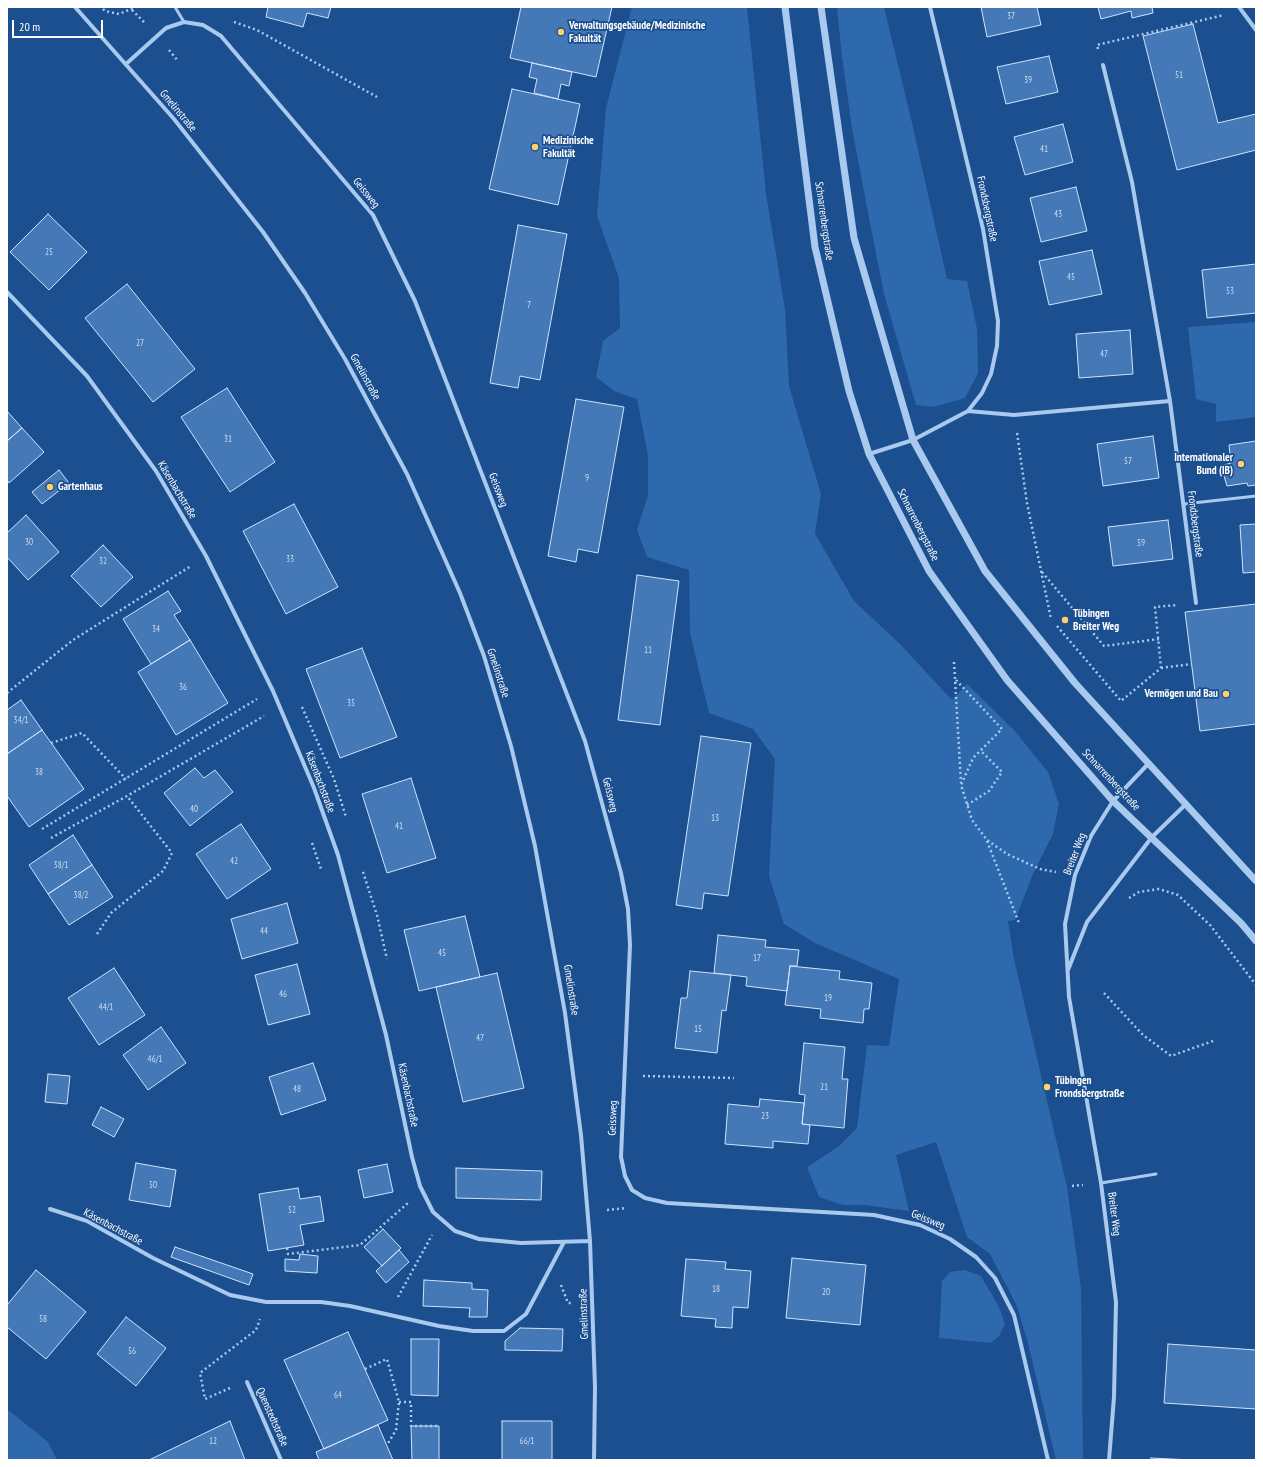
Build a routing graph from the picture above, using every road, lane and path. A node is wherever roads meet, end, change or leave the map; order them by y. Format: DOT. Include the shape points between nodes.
graph roads {
  1 [pos="75,7"];
  2 [pos="101,7"];
  3 [pos="136,7"];
  4 [pos="175,7"];
  5 [pos="785,7"];
  6 [pos="821,7"];
  7 [pos="930,7"];
  8 [pos="1240,8"];
  9 [pos="229,20"];
  10 [pos="184,22"];
  11 [pos="1256,30"];
  12 [pos="126,64"];
  13 [pos="1103,65"];
  14 [pos="377,97"];
  15 [pos="7,292"];
  16 [pos="1170,401"];
  17 [pos="968,411"];
  18 [pos="1014,415"];
  19 [pos="913,440"];
  20 [pos="869,454"];
  21 [pos="1256,496"];
  22 [pos="1184,504"];
  23 [pos="206,556"];
  24 [pos="187,559"];
  25 [pos="191,566"];
  26 [pos="194,571"];
  27 [pos="1042,571"];
  28 [pos="1196,603"];
  29 [pos="1159,639"];
  30 [pos="954,662"];
  31 [pos="1192,664"];
  32 [pos="1161,668"];
  33 [pos="956,680"];
  34 [pos="273,691"];
  35 [pos="252,692"];
  36 [pos="7,693"];
  37 [pos="256,699"];
  38 [pos="258,705"];
  39 [pos="281,709"];
  40 [pos="261,711"];
  41 [pos="264,717"];
  42 [pos="267,723"];
  43 [pos="51,743"];
  44 [pos="981,751"];
  45 [pos="1149,763"];
  46 [pos="126,779"];
  47 [pos="961,785"];
  48 [pos="127,796"];
  49 [pos="1113,801"];
  50 [pos="1186,804"];
  51 [pos="967,805"];
  52 [pos="42,829"];
  53 [pos="310,836"];
  54 [pos="1152,837"];
  55 [pos="51,838"];
  56 [pos="986,840"];
  57 [pos="322,874"];
  58 [pos="1075,874"];
  59 [pos="1256,881"];
  60 [pos="1125,902"];
  61 [pos="1019,922"];
  62 [pos="97,934"];
  63 [pos="1256,941"];
  64 [pos="1067,972"];
  65 [pos="1256,985"];
  66 [pos="1104,993"];
  67 [pos="1213,1041"];
  68 [pos="624,1076"];
  69 [pos="734,1078"];
  70 [pos="1156,1174"];
  71 [pos="1101,1182"];
  72 [pos="406,1196"];
  73 [pos="409,1203"];
  74 [pos="50,1208"];
  75 [pos="411,1208"];
  76 [pos="626,1208"];
  77 [pos="607,1210"];
  78 [pos="430,1232"];
  79 [pos="432,1235"];
  80 [pos="438,1238"];
  81 [pos="590,1241"];
  82 [pos="564,1242"];
  83 [pos="287,1248"];
  84 [pos="549,1270"];
  85 [pos="593,1303"];
  86 [pos="388,1316"];
  87 [pos="256,1330"];
  88 [pos="365,1369"];
  89 [pos="246,1382"];
  90 [pos="399,1402"];
  91 [pos="439,1426"];
  92 [pos="387,1445"];
  93 [pos="281,1460"];
  94 [pos="594,1460"];
  95 [pos="1048,1460"];
  96 [pos="1109,1460"];
  1 -- 12 [label="street, Gmelinstraße"];
  2 -- 3 [label="path" via="105,11 119,14"];
  4 -- 10 [label="lane"];
  5 -- 20 [label="street, Schnarrenbergstraße" via="815,247 849,391"];
  6 -- 19 [label="street" via="854,238"];
  7 -- 17 [label="street, Frondsbergstraße" via="983,229 998,321 991,374 982,393"];
  8 -- 11 [label="street"];
  8 -- 13 [label="path" via="1098,45"];
  9 -- 14 [label="path" via="257,30"];
  10 -- 12 [label="street, Geissweg" via="166,28"];
  10 -- 68 [label="street, Geissweg" via="203,25 221,36 373,215 415,301 596,775 628,910 630,945"];
  12 -- 81 [label="street, Gmelinstraße" via="174,118 220,176 305,293 345,359 407,474 460,593 484,656 500,709 535,846 565,1013"];
  13 -- 16 [label="street, Frondsbergstraße" via="1132,182"];
  15 -- 23 [label="street, Käsenbachstraße" via="87,376 156,471"];
  16 -- 18 [label="street"];
  16 -- 22 [label="street, Frondsbergstraße"];
  17 -- 18 [label="street"];
  17 -- 19 [label="street, Frondsbergstraße"];
  18 -- 27 [label="path" via="1027,503"];
  19 -- 20 [label="street, Frondsbergstraße"];
  19 -- 45 [label="street" via="985,571 1075,683"];
  20 -- 49 [label="street, Schnarrenbergstraße" via="929,571 1008,680"];
  21 -- 22 [label="lane"];
  22 -- 28 [label="street, Frondsbergstraße"];
  23 -- 25 [label="path"];
  23 -- 34 [label="street, Käsenbachstraße"];
  24 -- 25 [label="path"];
  25 -- 26 [label="path"];
  25 -- 36 [label="path" via="73,640"];
  27 -- 29 [label="path" via="1104,646"];
  27 -- 32 [label="path" via="1050,617 1121,701"];
  28 -- 29 [label="path" via="1155,607"];
  29 -- 32 [label="path"];
  30 -- 33 [label="path"];
  31 -- 32 [label="path"];
  33 -- 44 [label="path" via="1002,730"];
  33 -- 47 [label="path"];
  34 -- 37 [label="path"];
  34 -- 39 [label="street, Käsenbachstraße"];
  35 -- 37 [label="path"];
  37 -- 38 [label="path"];
  37 -- 46 [label="path"];
  39 -- 41 [label="path"];
  39 -- 82 [label="street, Käsenbachstraße" via="314,788 338,855 386,1035 412,1157 420,1186 433,1212 455,1230 479,1239 521,1243"];
  40 -- 41 [label="path"];
  41 -- 42 [label="path"];
  41 -- 48 [label="path"];
  43 -- 46 [label="path" via="82,733"];
  44 -- 47 [label="path" via="974,758"];
  44 -- 51 [label="path" via="1002,772 989,791"];
  45 -- 49 [label="street, Breiter Weg"];
  45 -- 50 [label="street"];
  46 -- 52 [label="path"];
  47 -- 51 [label="path"];
  48 -- 55 [label="path"];
  48 -- 62 [label="path" via="172,853 163,871 111,913"];
  49 -- 54 [label="street, Schnarrenbergstraße"];
  49 -- 58 [label="street, Breiter Weg" via="1091,836"];
  50 -- 54 [label="street, Breiter Weg"];
  50 -- 59 [label="street"];
  51 -- 56 [label="path" via="972,820"];
  53 -- 57 [label="path"];
  54 -- 63 [label="street, Schnarrenbergstraße" via="1241,923"];
  54 -- 64 [label="street, Breiter Weg" via="1087,922"];
  56 -- 58 [label="path" via="1007,854 1040,869"];
  56 -- 61 [label="path"];
  58 -- 64 [label="street, Breiter Weg" via="1065,924"];
  60 -- 65 [label="path" via="1139,892 1159,889 1178,895 1210,925"];
  64 -- 71 [label="street, Breiter Weg" via="1069,997"];
  66 -- 67 [label="path" via="1143,1035 1171,1056"];
  68 -- 69 [label="path"];
  68 -- 95 [label="street, Geissweg" via="621,1157 625,1176 632,1190 645,1198 667,1203 874,1215 904,1220 950,1239 976,1257 995,1278 1014,1315"];
  70 -- 71 [label="lane"];
  71 -- 96 [label="street, Breiter Weg" via="1116,1302 1114,1397"];
  72 -- 73 [label="path"];
  73 -- 75 [label="path"];
  73 -- 83 [label="path" via="360,1245 288,1254"];
  74 -- 86 [label="street, Käsenbachstraße" via="87,1221 153,1258 230,1295 266,1302 322,1302"];
  76 -- 77 [label="path"];
  78 -- 79 [label="path"];
  79 -- 80 [label="path"];
  79 -- 86 [label="path"];
  81 -- 82 [label="street, Käsenbachstraße"];
  81 -- 85 [label="street, Gmelinstraße"];
  82 -- 84 [label="street, Käsenbachstraße"];
  84 -- 85 [label="path" via="557,1277 568,1303"];
  84 -- 86 [label="street, Käsenbachstraße" via="526,1314 504,1331 439,1326"];
  85 -- 94 [label="street, Gmelinstraße"];
  87 -- 89 [label="path" via="200,1374 205,1398"];
  88 -- 90 [label="path" via="387,1359"];
  89 -- 93 [label="street, Quenstedtstraße"];
  90 -- 91 [label="path" via="412,1402 411,1426"];
  90 -- 92 [label="path" via="396,1430"];
}
